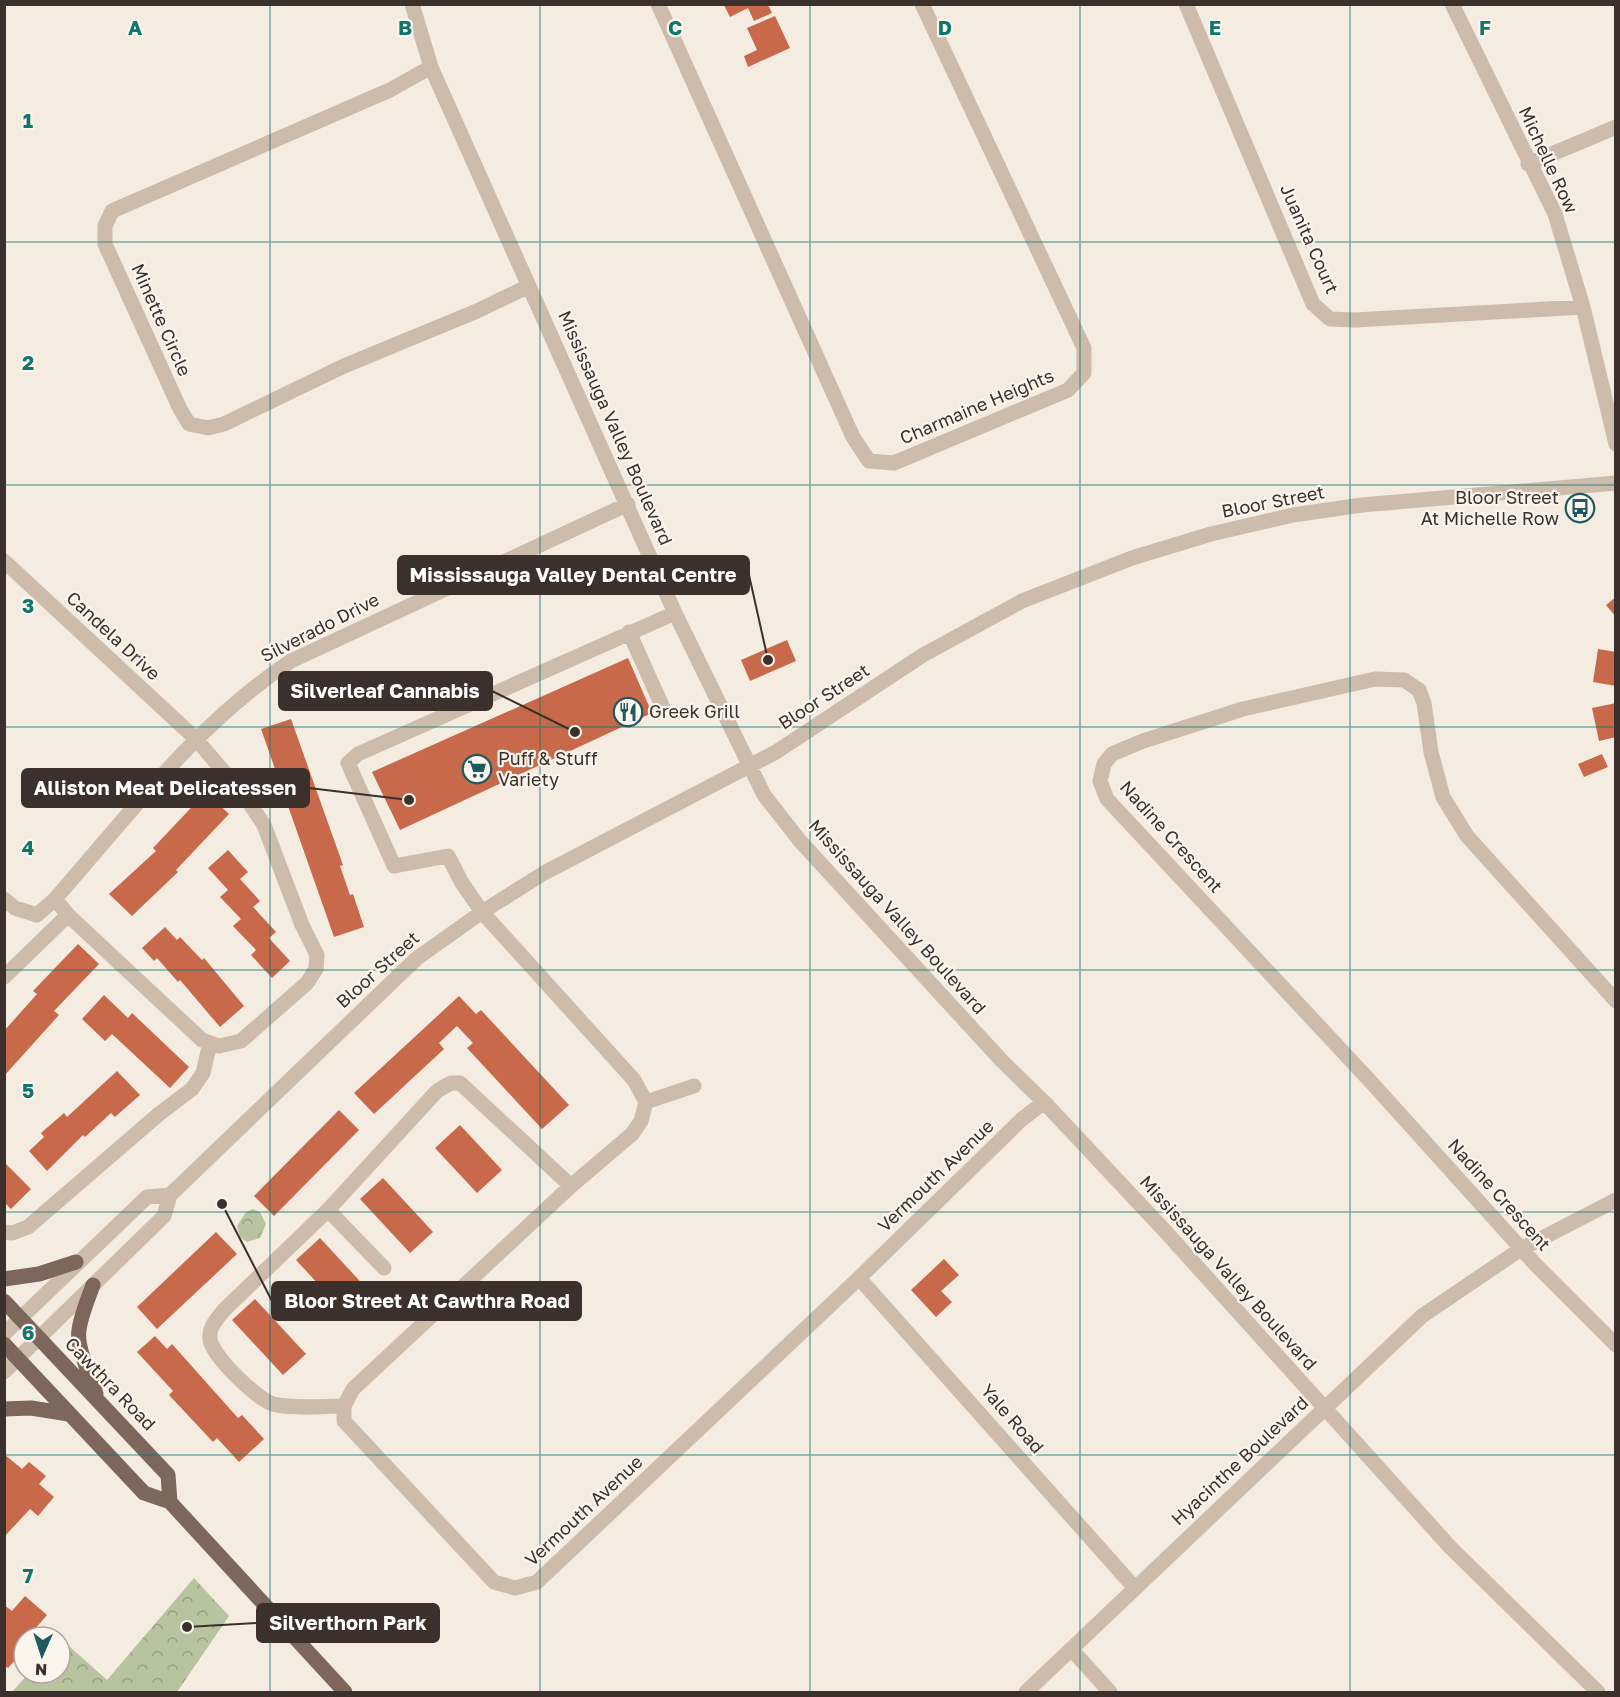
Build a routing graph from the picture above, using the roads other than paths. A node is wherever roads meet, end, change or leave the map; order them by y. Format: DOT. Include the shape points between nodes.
graph roads {
  1 [pos="412,4"];
  2 [pos="658,4"];
  3 [pos="922,4"];
  4 [pos="1186,4"];
  5 [pos="1452,4"];
  6 [pos="431,67"];
  7 [pos="1616,127"];
  8 [pos="1528,164"];
  9 [pos="529,286"];
  10 [pos="1583,307"];
  11 [pos="1616,444"];
  12 [pos="1616,483"];
  13 [pos="628,504"];
  14 [pos="4,561"];
  15 [pos="675,613"];
  16 [pos="629,632"];
  17 [pos="663,708"];
  18 [pos="196,739"];
  19 [pos="749,766"];
  20 [pos="4,899"];
  21 [pos="56,899"];
  22 [pos="482,912"];
  23 [pos="68,915"];
  24 [pos="4,977"];
  25 [pos="1616,1001"];
  26 [pos="210,1043"];
  27 [pos="694,1086"];
  28 [pos="646,1102"];
  29 [pos="1044,1102"];
  30 [pos="571,1186"];
  31 [pos="170,1195"];
  32 [pos="1616,1200"];
  33 [pos="328,1210"];
  34 [pos="4,1232"];
  35 [pos="1521,1249"];
  36 [pos="76,1262"];
  37 [pos="384,1268"];
  38 [pos="859,1278"];
  39 [pos="4,1279"];
  40 [pos="93,1285"];
  41 [pos="4,1301"];
  42 [pos="20,1318"];
  43 [pos="4,1334"];
  44 [pos="38,1338"];
  45 [pos="4,1344"];
  46 [pos="1616,1345"];
  47 [pos="18,1359"];
  48 [pos="4,1372"];
  49 [pos="97,1397"];
  50 [pos="344,1406"];
  51 [pos="1324,1408"];
  52 [pos="4,1409"];
  53 [pos="69,1414"];
  54 [pos="170,1502"];
  55 [pos="1134,1587"];
  56 [pos="1072,1650"];
  57 [pos="345,1692"];
  58 [pos="1026,1692"];
  59 [pos="1110,1692"];
  60 [pos="1598,1692"];
  1 -- 6 [label="street, Mississauga Valley Boulevard"];
  2 -- 3 [label="street, Charmaine Heights" via="852,437 869,461 894,463 1068,390 1084,373 1084,348"];
  4 -- 10 [label="street, Juanita Court" via="1313,304 1330,319"];
  5 -- 8 [label="street, Michelle Row"];
  6 -- 9 [label="street, Mississauga Valley Boulevard"];
  6 -- 9 [label="street, Minette Circle" via="390,90 112,211 105,226 105,244 180,410 189,424 208,428"];
  7 -- 8 [label="street"];
  8 -- 10 [label="street, Michelle Row" via="1555,214"];
  9 -- 13 [label="street, Mississauga Valley Boulevard"];
  10 -- 11 [label="street, Michelle Row"];
  12 -- 19 [label="street, Bloor Street" via="1362,505 1211,534 1132,558 1002,612 923,656"];
  13 -- 15 [label="street, Mississauga Valley Boulevard"];
  13 -- 18 [label="street, Silverado Drive" via="291,661 256,684"];
  14 -- 18 [label="street, Candela Drive"];
  15 -- 16 [label="street"];
  15 -- 19 [label="street, Mississauga Valley Boulevard"];
  16 -- 17 [label="street"];
  16 -- 22 [label="street" via="358,754 348,764 394,866 448,856"];
  18 -- 21 [label="street, Silverado Drive"];
  18 -- 26 [label="street, Candela Drive" via="264,825 317,955 316,969 307,983 241,1041 219,1046"];
  19 -- 22 [label="street, Bloor Street" via="544,873"];
  19 -- 29 [label="street, Mississauga Valley Boulevard" via="764,795 800,841"];
  20 -- 21 [label="street, Silverado Drive" via="15,908 38,915"];
  21 -- 23 [label="street"];
  22 -- 28 [label="street" via="634,1080"];
  22 -- 31 [label="street, Bloor Street" via="416,958"];
  23 -- 24 [label="street"];
  23 -- 26 [label="street" via="202,1040"];
  25 -- 35 [label="street, Nadine Crescent" via="1467,836 1443,797 1419,690 1404,680 1375,680 1243,709 1143,741 1112,754 1104,764 1100,781 1107,799"];
  26 -- 34 [label="street" via="203,1073 192,1089 27,1227"];
  27 -- 28 [label="street"];
  28 -- 30 [label="street" via="641,1121 632,1134"];
  29 -- 38 [label="street, Vermouth Avenue"];
  29 -- 51 [label="street, Mississauga Valley Boulevard"];
  30 -- 33 [label="street" via="460,1083 451,1083 437,1091"];
  30 -- 50 [label="street" via="353,1389"];
  31 -- 36 [label="street" via="147,1197"];
  31 -- 40 [label="street, Bloor Street" via="164,1216"];
  32 -- 35 [label="street, Hyacinthe Boulevard"];
  33 -- 37 [label="street"];
  33 -- 50 [label="street" via="224,1310 209,1337 213,1348 256,1395 274,1404"];
  35 -- 46 [label="street, Nadine Crescent"];
  35 -- 51 [label="street, Hyacinthe Boulevard" via="1422,1316"];
  36 -- 39 [label="main road" via="39,1274"];
  36 -- 42 [label="street"];
  38 -- 50 [label="street, Vermouth Avenue" via="537,1582 515,1588 494,1582 486,1574 344,1421"];
  38 -- 55 [label="street, Yale Road"];
  40 -- 44 [label="street, Bloor Street"];
  40 -- 49 [label="main road" via="78,1331"];
  41 -- 42 [label="main road, Cawthra Road"];
  42 -- 43 [label="street"];
  42 -- 44 [label="main road, Cawthra Road"];
  44 -- 47 [label="street, Bloor Street"];
  44 -- 49 [label="main road, Cawthra Road"];
  45 -- 47 [label="main road"];
  47 -- 48 [label="street, Bloor Street"];
  47 -- 53 [label="main road"];
  49 -- 54 [label="main road, Cawthra Road" via="168,1475"];
  51 -- 55 [label="street, Hyacinthe Boulevard"];
  51 -- 60 [label="street, Mississauga Valley Boulevard" via="1450,1546"];
  52 -- 53 [label="main road" via="32,1408"];
  53 -- 54 [label="main road" via="144,1493"];
  54 -- 57 [label="main road"];
  55 -- 56 [label="street, Hyacinthe Boulevard"];
  56 -- 58 [label="street, Hyacinthe Boulevard"];
  56 -- 59 [label="street"];
}
